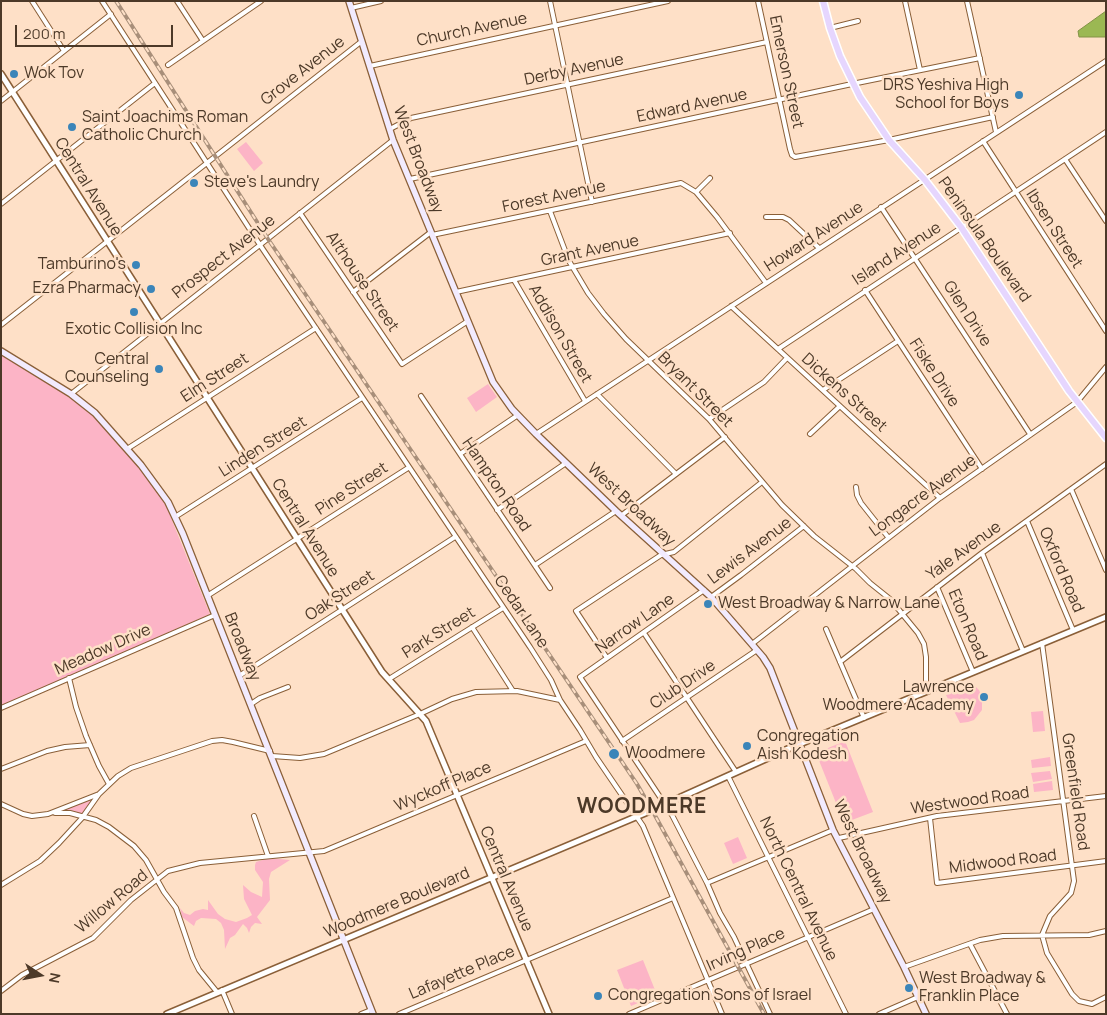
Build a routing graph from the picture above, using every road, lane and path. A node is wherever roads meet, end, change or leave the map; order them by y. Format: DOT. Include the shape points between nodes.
graph roads {
  1 [pos="32,1"];
  2 [pos="102,1"];
  3 [pos="177,1"];
  4 [pos="261,1"];
  5 [pos="381,1"];
  6 [pos="550,1"];
  7 [pos="668,1"];
  8 [pos="758,1"];
  9 [pos="823,1"];
  10 [pos="905,1"];
  11 [pos="967,1"];
  12 [pos="350,4"];
  13 [pos="111,14"];
  14 [pos="858,21"];
  15 [pos="555,26"];
  16 [pos="830,28"];
  17 [pos="203,41"];
  18 [pos="362,41"];
  19 [pos="766,42"];
  20 [pos="64,52"];
  21 [pos="980,58"];
  22 [pos="1106,61"];
  23 [pos="168,65"];
  24 [pos="370,66"];
  25 [pos="920,70"];
  26 [pos="1,74"];
  27 [pos="155,83"];
  28 [pos="567,84"];
  29 [pos="852,84"];
  30 [pos="13,92"];
  31 [pos="779,100"];
  32 [pos="1,101"];
  33 [pos="993,117"];
  34 [pos="390,129"];
  35 [pos="996,132"];
  36 [pos="1106,132"];
  37 [pos="393,140"];
  38 [pos="889,140"];
  39 [pos="983,141"];
  40 [pos="580,143"];
  41 [pos="1065,159"];
  42 [pos="56,161"];
  43 [pos="207,163"];
  44 [pos="710,178"];
  45 [pos="410,179"];
  46 [pos="924,180"];
  47 [pos="696,192"];
  48 [pos="1015,192"];
  49 [pos="592,202"];
  50 [pos="1,204"];
  51 [pos="882,207"];
  52 [pos="550,210"];
  53 [pos="300,213"];
  54 [pos="766,217"];
  55 [pos="1106,221"];
  56 [pos="962,227"];
  57 [pos="730,233"];
  58 [pos="431,234"];
  59 [pos="108,241"];
  60 [pos="260,245"];
  61 [pos="818,248"];
  62 [pos="915,257"];
  63 [pos="574,267"];
  64 [pos="514,280"];
  65 [pos="766,283"];
  66 [pos="865,290"];
  67 [pos="353,292"];
  68 [pos="456,292"];
  69 [pos="731,306"];
  70 [pos="468,321"];
  71 [pos="160,324"];
  72 [pos="1,325"];
  73 [pos="316,328"];
  74 [pos="1106,330"];
  75 [pos="898,341"];
  76 [pos="778,349"];
  77 [pos="1,351"];
  78 [pos="787,358"];
  79 [pos="648,360"];
  80 [pos="1106,367"];
  81 [pos="823,390"];
  82 [pos="71,394"];
  83 [pos="597,394"];
  84 [pos="421,396"];
  85 [pos="207,398"];
  86 [pos="362,398"];
  87 [pos="585,402"];
  88 [pos="1077,402"];
  89 [pos="840,406"];
  90 [pos="518,415"];
  91 [pos="709,419"];
  92 [pos="536,434"];
  93 [pos="810,434"];
  94 [pos="1030,434"];
  95 [pos="725,437"];
  96 [pos="1106,438"];
  97 [pos="127,448"];
  98 [pos="460,454"];
  99 [pos="566,463"];
  100 [pos="1106,464"];
  101 [pos="252,468"];
  102 [pos="408,468"];
  103 [pos="982,469"];
  104 [pos="676,474"];
  105 [pos="762,482"];
  106 [pos="856,487"];
  107 [pos="1071,489"];
  108 [pos="940,498"];
  109 [pos="497,510"];
  110 [pos="616,510"];
  111 [pos="622,515"];
  112 [pos="175,517"];
  113 [pos="1027,521"];
  114 [pos="804,526"];
  115 [pos="455,537"];
  116 [pos="888,537"];
  117 [pos="297,539"];
  118 [pos="982,553"];
  119 [pos="665,555"];
  120 [pos="535,565"];
  121 [pos="851,566"];
  122 [pos="1106,570"];
  123 [pos="937,587"];
  124 [pos="550,588"];
  125 [pos="704,590"];
  126 [pos="207,596"];
  127 [pos="711,596"];
  128 [pos="503,608"];
  129 [pos="342,610"];
  130 [pos="903,613"];
  131 [pos="215,615"];
  132 [pos="1106,617"];
  133 [pos="472,627"];
  134 [pos="826,629"];
  135 [pos="1073,630"];
  136 [pos="644,633"];
  137 [pos="1042,643"];
  138 [pos="752,644"];
  139 [pos="758,650"];
  140 [pos="1023,651"];
  141 [pos="607,658"];
  142 [pos="840,662"];
  143 [pos="973,672"];
  144 [pos="239,676"];
  145 [pos="69,678"];
  146 [pos="389,680"];
  147 [pos="288,687"];
  148 [pos="513,691"];
  149 [pos="926,692"];
  150 [pos="687,697"];
  151 [pos="560,700"];
  152 [pos="251,704"];
  153 [pos="1,708"];
  154 [pos="420,714"];
  155 [pos="864,718"];
  156 [pos="586,741"];
  157 [pos="622,741"];
  158 [pos="90,745"];
  159 [pos="800,745"];
  160 [pos="271,754"];
  161 [pos="1,770"];
  162 [pos="736,772"];
  163 [pos="728,776"];
  164 [pos="109,784"];
  165 [pos="99,794"];
  166 [pos="457,795"];
  167 [pos="1106,796"];
  168 [pos="1064,800"];
  169 [pos="1,804"];
  170 [pos="664,804"];
  171 [pos="48,814"];
  172 [pos="636,815"];
  173 [pos="84,816"];
  174 [pos="254,816"];
  175 [pos="930,818"];
  176 [pos="833,830"];
  177 [pos="839,838"];
  178 [pos="309,852"];
  179 [pos="268,856"];
  180 [pos="769,858"];
  181 [pos="1106,861"];
  182 [pos="1072,866"];
  183 [pos="491,876"];
  184 [pos="157,880"];
  185 [pos="707,883"];
  186 [pos="1,885"];
  187 [pos="673,898"];
  188 [pos="874,909"];
  189 [pos="1106,931"];
  190 [pos="1042,936"];
  191 [pos="807,937"];
  192 [pos="343,939"];
  193 [pos="970,944"];
  194 [pos="526,960"];
  195 [pos="746,964"];
  196 [pos="904,967"];
  197 [pos="708,980"];
  198 [pos="1,991"];
  199 [pos="219,991"];
  200 [pos="918,997"];
  201 [pos="1106,997"];
  202 [pos="372,1012"];
  203 [pos="167,1014"];
  204 [pos="232,1014"];
  205 [pos="361,1014"];
  206 [pos="399,1014"];
  207 [pos="549,1014"];
  208 [pos="629,1014"];
  209 [pos="722,1014"];
  210 [pos="770,1014"];
  211 [pos="846,1014"];
  212 [pos="879,1014"];
  213 [pos="926,1014"];
  214 [pos="1007,1014"];
  1 -- 20 [label="street"];
  2 -- 13 [label="street, Cedar Lane"];
  3 -- 17 [label="street"];
  4 -- 17 [label="street"];
  5 -- 12 [label="street"];
  6 -- 15 [label="street"];
  7 -- 15 [label="street, Church Avenue"];
  8 -- 19 [label="street, Emerson Street"];
  9 -- 16 [label="main road, Peninsula Boulevard"];
  10 -- 25 [label="street"];
  11 -- 21 [label="street"];
  12 -- 18 [label="main road, West Broadway"];
  13 -- 20 [label="street"];
  13 -- 27 [label="street, Cedar Lane"];
  14 -- 16 [label="street"];
  15 -- 24 [label="street, Church Avenue"];
  15 -- 28 [label="street"];
  16 -- 29 [label="main road, Peninsula Boulevard"];
  17 -- 23 [label="street"];
  18 -- 24 [label="main road, West Broadway"];
  18 -- 43 [label="street, Grove Avenue"];
  19 -- 28 [label="street, Derby Avenue"];
  19 -- 31 [label="street, Emerson Street"];
  20 -- 30 [label="street"];
  21 -- 25 [label="street, Edward Avenue"];
  21 -- 33 [label="street"];
  22 -- 35 [label="street, Howard Avenue"];
  24 -- 34 [label="main road, West Broadway"];
  25 -- 29 [label="street, Edward Avenue"];
  26 -- 30 [label="street, Central Avenue"];
  27 -- 42 [label="street"];
  27 -- 43 [label="street, Cedar Lane"];
  28 -- 34 [label="street, Derby Avenue" via="411,118"];
  28 -- 40 [label="street"];
  29 -- 31 [label="street, Edward Avenue"];
  29 -- 38 [label="main road, Peninsula Boulevard"];
  30 -- 32 [label="street"];
  30 -- 42 [label="street, Central Avenue"];
  31 -- 38 [label="street, Emerson Street" via="792,155 799,157"];
  31 -- 40 [label="street, Edward Avenue"];
  33 -- 35 [label="street"];
  33 -- 38 [label="street"];
  34 -- 37 [label="main road, West Broadway"];
  35 -- 39 [label="street, Howard Avenue"];
  36 -- 41 [label="street, Island Avenue"];
  37 -- 45 [label="main road, West Broadway"];
  37 -- 53 [label="street, Prospect Avenue"];
  38 -- 46 [label="main road, Peninsula Boulevard"];
  39 -- 46 [label="street, Howard Avenue"];
  39 -- 48 [label="street, Ibsen Street"];
  40 -- 45 [label="street, Edward Avenue"];
  40 -- 49 [label="street"];
  41 -- 48 [label="street, Island Avenue"];
  41 -- 55 [label="street"];
  42 -- 50 [label="street"];
  42 -- 59 [label="street, Central Avenue"];
  43 -- 59 [label="street, Grove Avenue"];
  43 -- 60 [label="street, Cedar Lane"];
  44 -- 47 [label="street"];
  45 -- 58 [label="main road, West Broadway"];
  46 -- 51 [label="street, Howard Avenue"];
  46 -- 56 [label="main road, Peninsula Boulevard"];
  47 -- 49 [label="street, Forest Avenue" via="681,183"];
  47 -- 57 [label="street"];
  48 -- 56 [label="street, Island Avenue"];
  48 -- 74 [label="street, Ibsen Street"];
  49 -- 52 [label="street, Forest Avenue"];
  51 -- 61 [label="street, Howard Avenue"];
  51 -- 62 [label="street, Glen Drive"];
  52 -- 58 [label="street, Forest Avenue"];
  52 -- 63 [label="street, Bryant Street"];
  53 -- 60 [label="street, Prospect Avenue"];
  53 -- 67 [label="street, Althouse Street"];
  54 -- 61 [label="street" via="789,220"];
  56 -- 62 [label="street, Island Avenue"];
  56 -- 88 [label="main road, Peninsula Boulevard"];
  57 -- 63 [label="street, Grant Avenue"];
  57 -- 65 [label="street"];
  58 -- 67 [label="street"];
  58 -- 68 [label="main road, West Broadway"];
  59 -- 71 [label="street, Central Avenue"];
  59 -- 72 [label="street, Grove Avenue"];
  60 -- 71 [label="street, Prospect Avenue"];
  60 -- 73 [label="street, Cedar Lane"];
  61 -- 65 [label="street, Howard Avenue"];
  62 -- 66 [label="street, Island Avenue"];
  62 -- 94 [label="street, Glen Drive"];
  63 -- 64 [label="street, Grant Avenue"];
  63 -- 79 [label="street, Bryant Street" via="604,314"];
  64 -- 68 [label="street, Grant Avenue"];
  64 -- 87 [label="street, Addison Street"];
  65 -- 69 [label="street, Howard Avenue"];
  66 -- 75 [label="street, Fiske Drive"];
  66 -- 76 [label="street, Island Avenue"];
  67 -- 70 [label="street, Althouse Street" via="402,364"];
  68 -- 70 [label="main road, West Broadway"];
  69 -- 76 [label="street, Dickens Street"];
  69 -- 79 [label="street, Howard Avenue"];
  70 -- 90 [label="main road, West Broadway" via="493,382"];
  71 -- 82 [label="street, Prospect Avenue"];
  71 -- 85 [label="street, Central Avenue"];
  73 -- 85 [label="street, Elm Street"];
  73 -- 86 [label="street, Cedar Lane"];
  75 -- 81 [label="street"];
  75 -- 103 [label="street, Fiske Drive"];
  76 -- 78 [label="street, Dickens Street"];
  77 -- 82 [label="main road, Broadway"];
  78 -- 81 [label="street, Dickens Street"];
  78 -- 91 [label="street" via="764,382"];
  79 -- 83 [label="street, Howard Avenue"];
  79 -- 91 [label="street, Bryant Street"];
  80 -- 88 [label="street, Longacre Avenue"];
  81 -- 89 [label="street, Dickens Street"];
  82 -- 97 [label="main road, Broadway"];
  83 -- 87 [label="street, Howard Avenue"];
  83 -- 104 [label="street, Addison Street"];
  84 -- 98 [label="street, Hampton Road"];
  85 -- 97 [label="street, Elm Street"];
  85 -- 101 [label="street, Central Avenue"];
  86 -- 101 [label="street, Linden Street"];
  86 -- 102 [label="street, Cedar Lane"];
  87 -- 92 [label="street, Howard Avenue"];
  88 -- 94 [label="street, Longacre Avenue"];
  88 -- 96 [label="main road, Peninsula Boulevard"];
  89 -- 93 [label="street"];
  89 -- 108 [label="street, Dickens Street"];
  90 -- 92 [label="main road, West Broadway"];
  90 -- 98 [label="street"];
  91 -- 95 [label="street, Bryant Street"];
  92 -- 99 [label="main road, West Broadway"];
  94 -- 103 [label="street, Longacre Avenue"];
  95 -- 104 [label="street"];
  95 -- 105 [label="street, Bryant Street"];
  97 -- 112 [label="main road, Broadway" via="153,479"];
  98 -- 109 [label="street, Hampton Road"];
  99 -- 109 [label="street"];
  99 -- 110 [label="main road, West Broadway"];
  100 -- 107 [label="street, Yale Avenue"];
  101 -- 112 [label="street, Linden Street"];
  101 -- 117 [label="street, Central Avenue"];
  102 -- 115 [label="street, Cedar Lane"];
  102 -- 117 [label="street, Pine Street"];
  103 -- 108 [label="street, Longacre Avenue"];
  104 -- 111 [label="street"];
  105 -- 114 [label="street, Bryant Street"];
  105 -- 119 [label="street" via="674,552"];
  106 -- 116 [label="street" via="861,503"];
  107 -- 113 [label="street, Yale Avenue"];
  107 -- 122 [label="street"];
  108 -- 116 [label="street, Longacre Avenue"];
  109 -- 120 [label="street, Hampton Road"];
  110 -- 111 [label="main road, West Broadway"];
  110 -- 120 [label="street"];
  111 -- 119 [label="main road, West Broadway"];
  112 -- 126 [label="main road, Broadway"];
  113 -- 118 [label="street, Yale Avenue"];
  113 -- 135 [label="street, Oxford Road"];
  114 -- 121 [label="street, Bryant Street"];
  114 -- 127 [label="street, Lewis Avenue"];
  115 -- 128 [label="street, Cedar Lane"];
  115 -- 129 [label="street, Oak Street"];
  116 -- 121 [label="street, Longacre Avenue"];
  117 -- 126 [label="street, Pine Street"];
  117 -- 129 [label="street, Central Avenue"];
  118 -- 123 [label="street, Yale Avenue"];
  118 -- 140 [label="street"];
  119 -- 125 [label="main road, West Broadway"];
  119 -- 141 [label="street" via="644,564 576,611"];
  120 -- 124 [label="street, Hampton Road"];
  121 -- 130 [label="street, Bryant Street"];
  121 -- 138 [label="street, Longacre Avenue"];
  123 -- 130 [label="street, Yale Avenue"];
  123 -- 143 [label="street, Eton Road"];
  125 -- 127 [label="main road, West Broadway"];
  125 -- 136 [label="street, Narrow Lane"];
  126 -- 131 [label="main road, Broadway"];
  127 -- 138 [label="main road, West Broadway"];
  128 -- 133 [label="street, Park Street"];
  128 -- 151 [label="street, Cedar Lane" via="551,680"];
  129 -- 144 [label="street, Oak Street"];
  129 -- 146 [label="street, Central Avenue"];
  130 -- 142 [label="street, Yale Avenue"];
  130 -- 149 [label="street, Bryant Street" via="924,644"];
  131 -- 144 [label="main road, Broadway"];
  131 -- 145 [label="street, Meadow Drive"];
  132 -- 135 [label="street, Woodmere Boulevard"];
  133 -- 146 [label="street, Park Street"];
  133 -- 148 [label="street"];
  134 -- 142 [label="street"];
  135 -- 137 [label="street, Woodmere Boulevard"];
  136 -- 141 [label="street, Narrow Lane"];
  136 -- 150 [label="street"];
  137 -- 140 [label="street, Woodmere Boulevard"];
  137 -- 168 [label="street, Greenfield Road"];
  138 -- 139 [label="main road, West Broadway"];
  139 -- 150 [label="street, Club Drive"];
  139 -- 159 [label="main road, West Broadway" via="770,668"];
  140 -- 143 [label="street, Woodmere Boulevard"];
  141 -- 157 [label="street, Narrow Lane" via="580,678"];
  142 -- 155 [label="street"];
  143 -- 149 [label="street, Woodmere Boulevard"];
  144 -- 152 [label="main road, Broadway"];
  145 -- 153 [label="street, Meadow Drive"];
  145 -- 158 [label="street"];
  146 -- 154 [label="street, Central Avenue"];
  147 -- 152 [label="street"];
  148 -- 151 [label="street"];
  148 -- 154 [label="street" via="465,694"];
  149 -- 155 [label="street, Woodmere Boulevard"];
  150 -- 157 [label="street, Club Drive"];
  150 -- 162 [label="street"];
  151 -- 156 [label="street, Cedar Lane"];
  152 -- 160 [label="main road, Broadway"];
  154 -- 160 [label="street" via="324,754 300,758"];
  154 -- 166 [label="street, Central Avenue" via="431,732"];
  155 -- 159 [label="street, Woodmere Boulevard"];
  156 -- 166 [label="street, Wyckoff Place"];
  156 -- 172 [label="street, Cedar Lane"];
  157 -- 170 [label="street"];
  158 -- 161 [label="street" via="46,751"];
  158 -- 164 [label="street"];
  159 -- 162 [label="street, Woodmere Boulevard"];
  159 -- 176 [label="main road, West Broadway"];
  160 -- 164 [label="street" via="233,742 212,741 131,768"];
  160 -- 178 [label="main road, Broadway"];
  162 -- 163 [label="street, Woodmere Boulevard"];
  163 -- 170 [label="street, Woodmere Boulevard"];
  163 -- 180 [label="street, North Central Avenue"];
  164 -- 165 [label="street"];
  165 -- 171 [label="street"];
  165 -- 173 [label="street"];
  166 -- 178 [label="street, Wyckoff Place" via="324,851"];
  166 -- 183 [label="street, Central Avenue"];
  167 -- 168 [label="street, Westwood Road"];
  168 -- 175 [label="street, Westwood Road"];
  168 -- 182 [label="street, Greenfield Road"];
  169 -- 171 [label="street" via="32,816"];
  170 -- 172 [label="street, Woodmere Boulevard"];
  170 -- 185 [label="street"];
  171 -- 173 [label="street"];
  172 -- 183 [label="street, Woodmere Boulevard"];
  172 -- 187 [label="street, Cedar Lane"];
  173 -- 184 [label="street" via="109,826 129,842 146,860"];
  173 -- 186 [label="street" via="40,861"];
  174 -- 179 [label="street"];
  175 -- 177 [label="street, Westwood Road"];
  175 -- 182 [label="street, Midwood Road" via="937,883"];
  176 -- 177 [label="main road, West Broadway"];
  176 -- 180 [label="street"];
  177 -- 188 [label="main road, West Broadway"];
  178 -- 179 [label="street, Willow Road"];
  178 -- 192 [label="main road, Broadway"];
  179 -- 184 [label="street, Willow Road" via="180,867"];
  180 -- 185 [label="street"];
  180 -- 191 [label="street, North Central Avenue"];
  181 -- 182 [label="street, Midwood Road"];
  182 -- 190 [label="street, Greenfield Road" via="1074,881 1071,893 1050,916"];
  183 -- 192 [label="street, Woodmere Boulevard"];
  183 -- 194 [label="street, Central Avenue"];
  184 -- 198 [label="street, Willow Road" via="131,900 93,938 22,974"];
  184 -- 199 [label="street" via="176,908 199,970"];
  185 -- 195 [label="street"];
  187 -- 194 [label="street, Lafayette Place"];
  187 -- 197 [label="street, Cedar Lane"];
  188 -- 191 [label="street, Irving Place"];
  188 -- 196 [label="main road, West Broadway"];
  189 -- 190 [label="street" via="1089,935"];
  190 -- 193 [label="street" via="1003,936"];
  190 -- 201 [label="street" via="1046,953 1078,1001 1092,1004"];
  191 -- 195 [label="street, Irving Place"];
  191 -- 211 [label="street, North Central Avenue"];
  192 -- 199 [label="street, Woodmere Boulevard"];
  192 -- 202 [label="main road, Broadway"];
  193 -- 196 [label="street"];
  193 -- 214 [label="street"];
  194 -- 206 [label="street, Lafayette Place"];
  194 -- 207 [label="street, Central Avenue"];
  195 -- 197 [label="street, Irving Place"];
  195 -- 210 [label="street"];
  196 -- 200 [label="main road, West Broadway"];
  197 -- 208 [label="street, Irving Place"];
  197 -- 209 [label="street, Cedar Lane"];
  199 -- 203 [label="street, Woodmere Boulevard"];
  199 -- 204 [label="street"];
  200 -- 212 [label="street"];
  200 -- 213 [label="main road, West Broadway"];
  202 -- 205 [label="street"];
}
